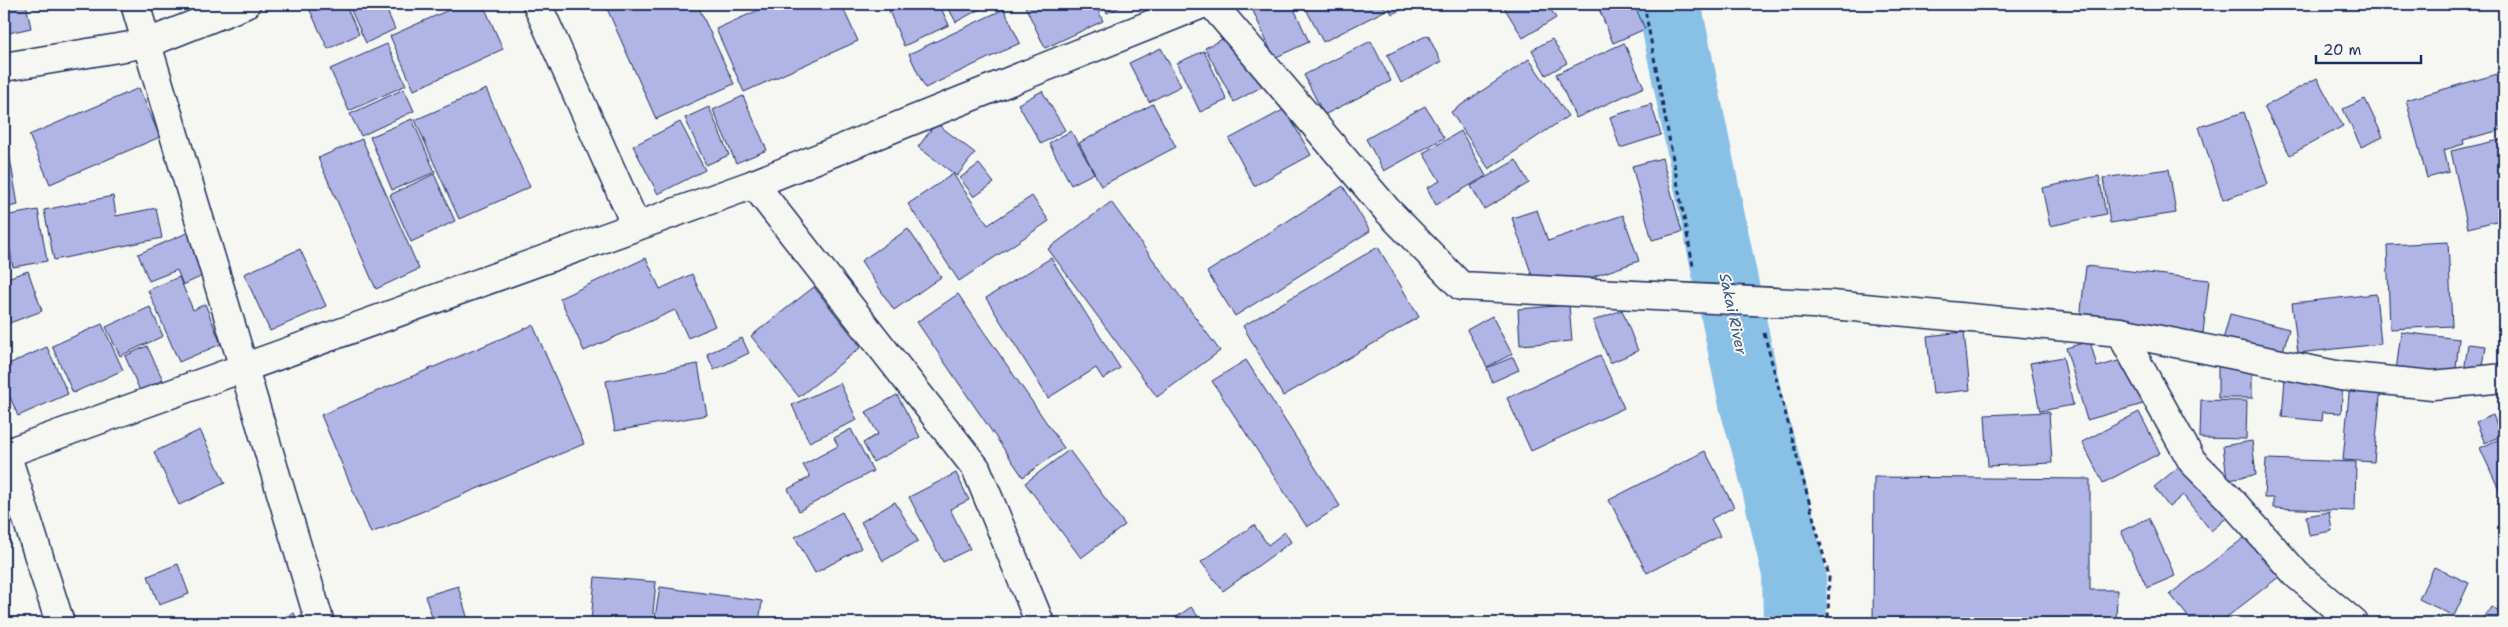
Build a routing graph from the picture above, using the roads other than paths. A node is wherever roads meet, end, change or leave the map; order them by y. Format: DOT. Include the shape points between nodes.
graph roads {
  1 [pos="135,4"];
  2 [pos="246,4"];
  3 [pos="537,4"];
  4 [pos="1216,5"];
  5 [pos="148,43"];
  6 [pos="4,67"];
  7 [pos="754,184"];
  8 [pos="636,226"];
  9 [pos="2120,332"];
  10 [pos="245,369"];
  11 [pos="2504,378"];
  12 [pos="5,453"];
  13 [pos="60,623"];
  14 [pos="320,623"];
  15 [pos="1040,623"];
  16 [pos="2354,623"];
  1 -- 5 [label="street"];
  2 -- 5 [label="street"];
  3 -- 8 [label="street"];
  4 -- 7 [label="street"];
  4 -- 9 [label="street" via="1387,210 1461,286 1832,305"];
  5 -- 6 [label="street"];
  5 -- 10 [label="street"];
  7 -- 8 [label="street"];
  7 -- 15 [label="street" via="976,468"];
  8 -- 10 [label="street"];
  9 -- 11 [label="street" via="2341,376 2433,385"];
  9 -- 16 [label="street" via="2192,461 2297,575"];
  10 -- 12 [label="street"];
  10 -- 14 [label="street"];
  12 -- 13 [label="street"];
}
